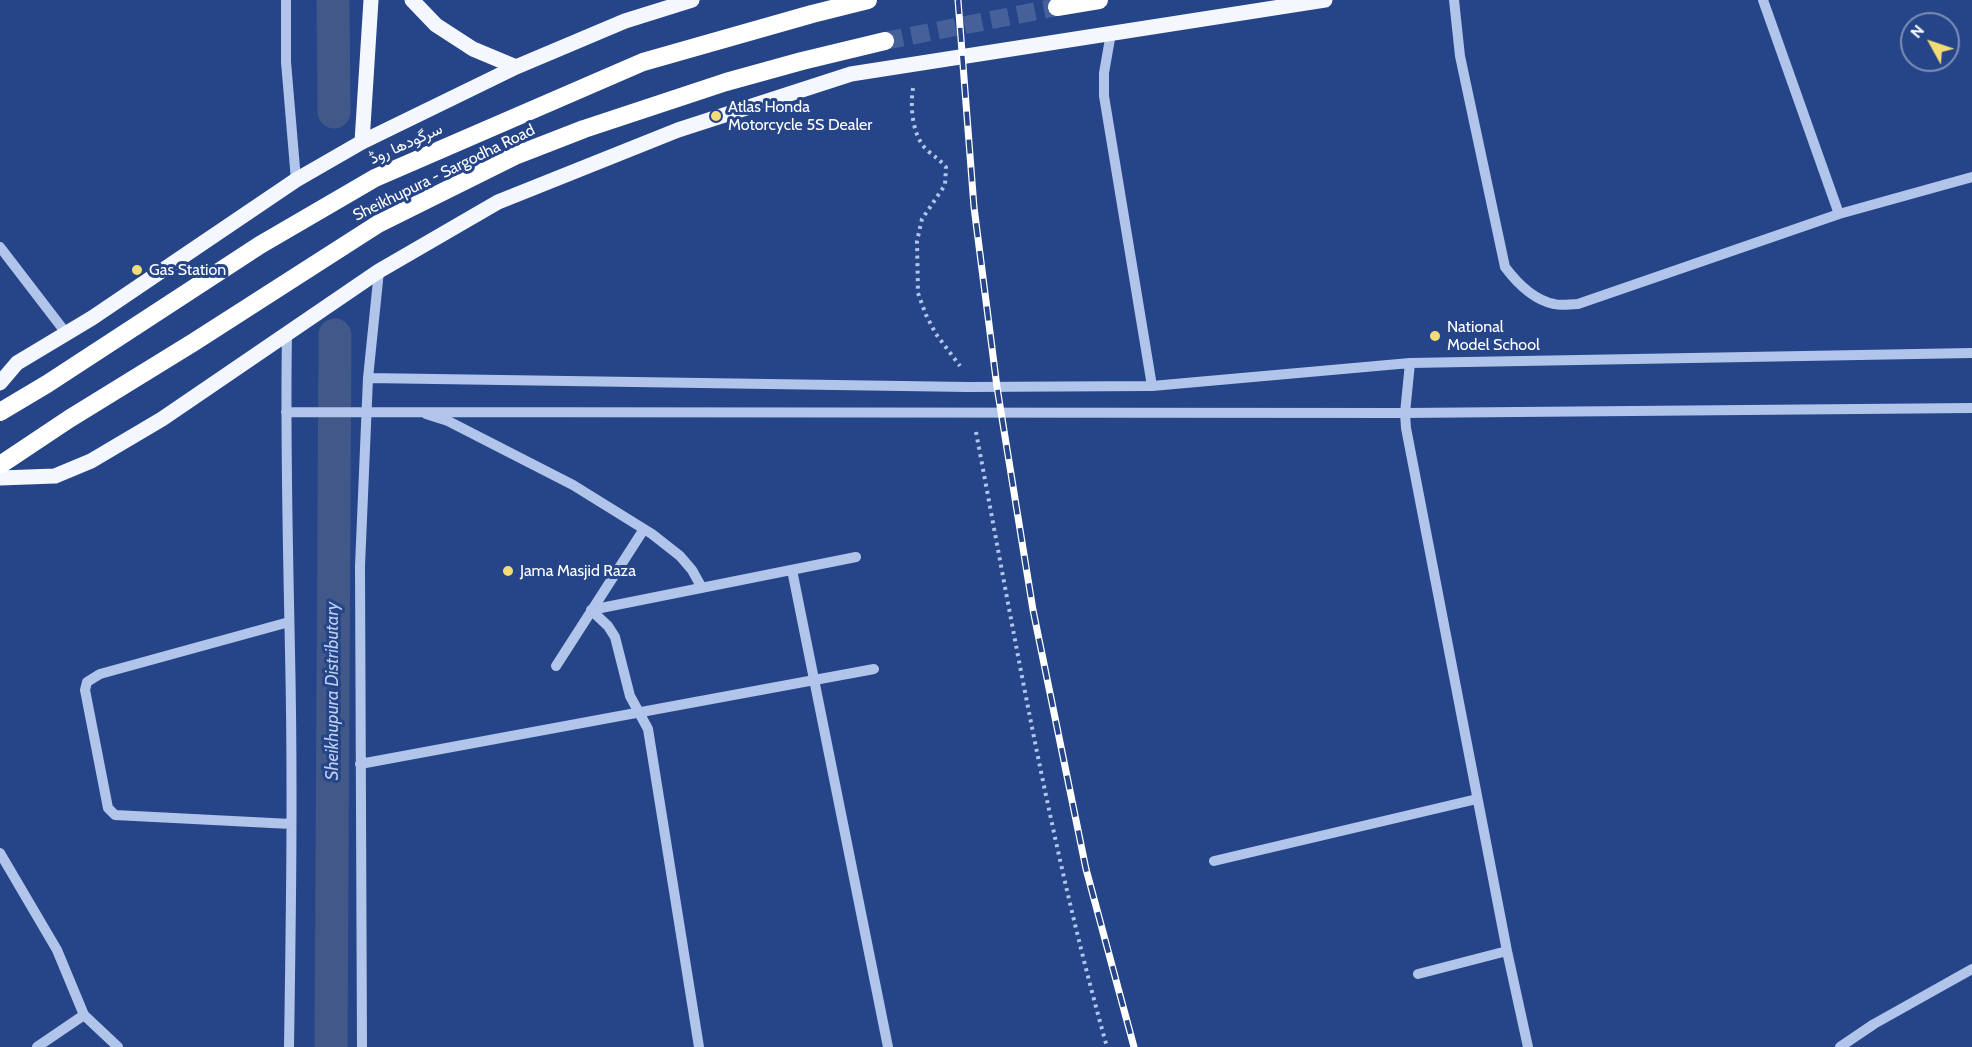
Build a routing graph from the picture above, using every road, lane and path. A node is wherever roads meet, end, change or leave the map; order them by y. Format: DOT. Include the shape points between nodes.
graph roads {
  1 [pos="286,0"];
  2 [pos="371,0"];
  3 [pos="412,0"];
  4 [pos="692,0"];
  5 [pos="868,0"];
  6 [pos="1099,0"];
  7 [pos="1325,0"];
  8 [pos="1454,0"];
  9 [pos="1763,0"];
  10 [pos="1057,7"];
  11 [pos="1111,33"];
  12 [pos="885,41"];
  13 [pos="916,64"];
  14 [pos="516,67"];
  15 [pos="362,141"];
  16 [pos="1972,177"];
  17 [pos="296,180"];
  18 [pos="1839,214"];
  19 [pos="0,247"];
  20 [pos="379,271"];
  21 [pos="66,333"];
  22 [pos="287,334"];
  23 [pos="1972,353"];
  24 [pos="1410,363"];
  25 [pos="368,378"];
  26 [pos="0,383"];
  27 [pos="1152,386"];
  28 [pos="968,387"];
  29 [pos="1972,408"];
  30 [pos="414,411"];
  31 [pos="0,412"];
  32 [pos="286,412"];
  33 [pos="367,412"];
  34 [pos="973,413"];
  35 [pos="1405,413"];
  36 [pos="0,465"];
  37 [pos="0,478"];
  38 [pos="644,529"];
  39 [pos="856,557"];
  40 [pos="792,570"];
  41 [pos="702,588"];
  42 [pos="591,610"];
  43 [pos="289,622"];
  44 [pos="556,666"];
  45 [pos="874,669"];
  46 [pos="814,680"];
  47 [pos="640,712"];
  48 [pos="360,764"];
  49 [pos="1477,799"];
  50 [pos="291,824"];
  51 [pos="0,853"];
  52 [pos="1214,861"];
  53 [pos="1507,951"];
  54 [pos="1972,969"];
  55 [pos="1418,974"];
  56 [pos="84,1015"];
  57 [pos="38,1047"];
  58 [pos="118,1047"];
  59 [pos="289,1047"];
  60 [pos="362,1047"];
  61 [pos="699,1047"];
  62 [pos="888,1047"];
  63 [pos="1107,1047"];
  64 [pos="1528,1047"];
  65 [pos="1840,1047"];
  1 -- 17 [label="street" via="286,62"];
  2 -- 15 [label="main road"];
  3 -- 14 [label="main road" via="436,25 473,50"];
  4 -- 14 [label="main road" via="625,21"];
  5 -- 31 [label="highway, سرگودھا روڈ" via="643,62 375,178 260,245"];
  6 -- 10 [label="highway"];
  7 -- 11 [label="main road"];
  8 -- 18 [label="street" via="1460,56 1505,267 1526,291 1545,302 1578,304"];
  9 -- 18 [label="street"];
  11 -- 13 [label="main road"];
  11 -- 27 [label="street" via="1104,96"];
  12 -- 36 [label="highway, Sheikhupura - Sargodha Road" via="726,82 517,155 378,224"];
  13 -- 20 [label="main road" via="851,74 678,130 498,202"];
  13 -- 28 [label="path" via="911,100 916,130 928,151 946,167 945,185 922,219 917,241 918,292 936,334 961,368"];
  14 -- 15 [label="main road"];
  15 -- 17 [label="main road"];
  16 -- 18 [label="street"];
  17 -- 21 [label="main road"];
  19 -- 21 [label="street"];
  20 -- 22 [label="main road"];
  20 -- 25 [label="street"];
  21 -- 26 [label="main road" via="17,363"];
  22 -- 32 [label="street"];
  22 -- 37 [label="main road" via="162,419 91,461 55,476"];
  23 -- 24 [label="street"];
  24 -- 27 [label="street"];
  24 -- 35 [label="street"];
  25 -- 28 [label="street"];
  25 -- 33 [label="street"];
  27 -- 28 [label="street"];
  29 -- 35 [label="street"];
  30 -- 33 [label="street"];
  30 -- 34 [label="street"];
  30 -- 38 [label="street" via="448,421 573,485"];
  32 -- 33 [label="street"];
  32 -- 43 [label="street"];
  33 -- 48 [label="street" via="360,566"];
  34 -- 35 [label="street"];
  34 -- 63 [label="path" via="1046,799"];
  35 -- 49 [label="street"];
  38 -- 41 [label="street" via="680,556"];
  38 -- 42 [label="street"];
  39 -- 40 [label="street"];
  40 -- 41 [label="street"];
  40 -- 46 [label="street"];
  41 -- 42 [label="street"];
  42 -- 44 [label="street"];
  42 -- 47 [label="street" via="615,637 630,696"];
  43 -- 50 [label="street"];
  43 -- 50 [label="street" via="100,674 87,682 85,690 108,808 115,815"];
  45 -- 46 [label="street"];
  46 -- 47 [label="street"];
  46 -- 62 [label="street"];
  47 -- 48 [label="street"];
  47 -- 61 [label="street" via="648,729"];
  48 -- 60 [label="street"];
  49 -- 52 [label="street"];
  49 -- 53 [label="street"];
  50 -- 59 [label="street"];
  51 -- 56 [label="street" via="57,950"];
  53 -- 55 [label="street"];
  53 -- 64 [label="street"];
  54 -- 65 [label="street"];
  56 -- 57 [label="street"];
  56 -- 58 [label="street"];
}
